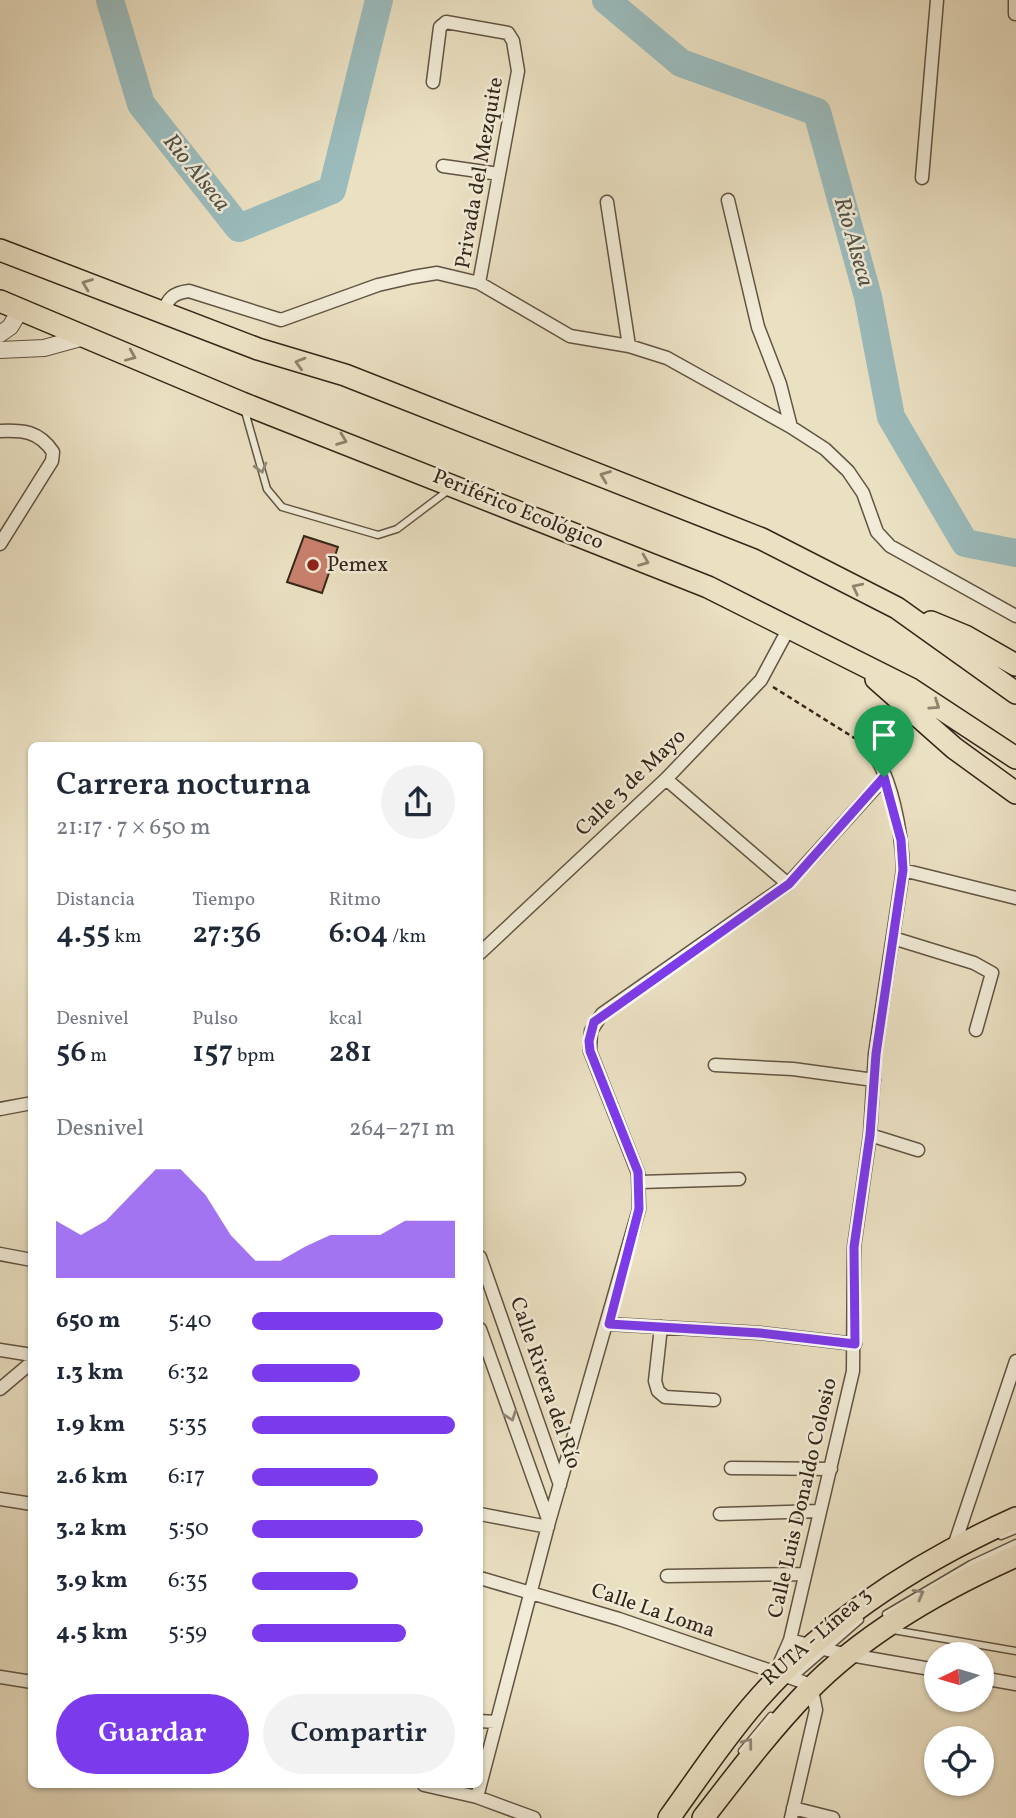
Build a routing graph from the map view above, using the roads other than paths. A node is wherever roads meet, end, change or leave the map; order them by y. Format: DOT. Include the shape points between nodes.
graph roads {
  1 [pos="937,0"];
  2 [pos="1015,0"];
  3 [pos="1015,14"];
  4 [pos="433,82"];
  5 [pos="443,166"];
  6 [pos="499,174"];
  7 [pos="922,178"];
  8 [pos="728,200"];
  9 [pos="607,202"];
  10 [pos="0,250"];
  11 [pos="479,283"];
  12 [pos="0,301"];
  13 [pos="20,309"];
  14 [pos="163,313"];
  15 [pos="0,334"];
  16 [pos="84,337"];
  17 [pos="629,346"];
  18 [pos="0,350"];
  19 [pos="242,403"];
  20 [pos="791,427"];
  21 [pos="0,431"];
  22 [pos="457,485"];
  23 [pos="0,544"];
  24 [pos="897,608"];
  25 [pos="1016,616"];
  26 [pos="790,626"];
  27 [pos="854,658"];
  28 [pos="1016,665"];
  29 [pos="1016,693"];
  30 [pos="867,746"];
  31 [pos="1016,758"];
  32 [pos="884,777"];
  33 [pos="666,779"];
  34 [pos="1016,793"];
  35 [pos="903,870"];
  36 [pos="789,884"];
  37 [pos="1016,898"];
  38 [pos="893,938"];
  39 [pos="483,950"];
  40 [pos="976,1030"];
  41 [pos="715,1065"];
  42 [pos="874,1080"];
  43 [pos="28,1104"];
  44 [pos="0,1109"];
  45 [pos="870,1135"];
  46 [pos="918,1150"];
  47 [pos="739,1179"];
  48 [pos="640,1182"];
  49 [pos="0,1254"];
  50 [pos="28,1259"];
  51 [pos="483,1265"];
  52 [pos="503,1321"];
  53 [pos="609,1324"];
  54 [pos="661,1327"];
  55 [pos="483,1328"];
  56 [pos="483,1338"];
  57 [pos="855,1344"];
  58 [pos="0,1350"];
  59 [pos="28,1354"];
  60 [pos="1016,1361"];
  61 [pos="28,1365"];
  62 [pos="0,1388"];
  63 [pos="714,1400"];
  64 [pos="1002,1404"];
  65 [pos="1016,1404"];
  66 [pos="731,1468"];
  67 [pos="831,1469"];
  68 [pos="560,1486"];
  69 [pos="0,1499"];
  70 [pos="28,1503"];
  71 [pos="820,1511"];
  72 [pos="483,1514"];
  73 [pos="720,1514"];
  74 [pos="1016,1518"];
  75 [pos="548,1525"];
  76 [pos="1016,1530"];
  77 [pos="989,1541"];
  78 [pos="1016,1543"];
  79 [pos="954,1546"];
  80 [pos="979,1546"];
  81 [pos="1016,1556"];
  82 [pos="805,1574"];
  83 [pos="667,1576"];
  84 [pos="483,1579"];
  85 [pos="532,1591"];
  86 [pos="878,1606"];
  87 [pos="869,1613"];
  88 [pos="876,1626"];
  89 [pos="790,1640"];
  90 [pos="832,1651"];
  91 [pos="1016,1651"];
  92 [pos="924,1668"];
  93 [pos="0,1677"];
  94 [pos="994,1680"];
  95 [pos="28,1681"];
  96 [pos="792,1682"];
  97 [pos="1016,1684"];
  98 [pos="776,1711"];
  99 [pos="483,1721"];
  100 [pos="495,1723"];
  101 [pos="738,1757"];
  102 [pos="733,1764"];
  103 [pos="483,1772"];
  104 [pos="438,1788"];
  105 [pos="479,1788"];
  106 [pos="477,1797"];
  107 [pos="792,1813"];
  108 [pos="686,1816"];
  109 [pos="534,1818"];
  110 [pos="680,1818"];
  111 [pos="694,1818"];
  112 [pos="833,1818"];
  1 -- 7 [label="street"];
  2 -- 3 [label="street"];
  4 -- 6 [label="street, Privada del Mezquite" via="440,27 446,22 509,33 519,71"];
  5 -- 6 [label="street"];
  6 -- 11 [label="street, Privada del Mezquite"];
  8 -- 20 [label="street" via="758,327"];
  9 -- 17 [label="street"];
  14 -- 10 [label="main road, one-way"];
  11 -- 14 [label="street" via="437,273 413,277 281,320 189,291 176,292"];
  11 -- 17 [label="street" via="570,336"];
  12 -- 13 [label="main road, Periférico Ecológico"];
  13 -- 15 [label="street"];
  13 -- 16 [label="main road, Periférico Ecológico"];
  24 -- 14 [label="main road, one-way" via="762,539 669,500 345,375"];
  16 -- 18 [label="street" via="44,348"];
  16 -- 19 [label="main road, Periférico Ecológico, one-way"];
  17 -- 20 [label="street" via="676,362"];
  19 -- 22 [label="main road, Periférico Ecológico, one-way"];
  19 -- 22 [label="lane, one-way" via="267,489 282,508 378,535 397,529"];
  20 -- 25 [label="street" via="848,471 863,494 877,532 890,546"];
  21 -- 23 [label="street" via="32,432 53,452 52,461"];
  22 -- 26 [label="main road, Periférico Ecológico, one-way" via="708,587"];
  24 -- 28 [label="main road" via="965,636"];
  24 -- 29 [label="main road"];
  26 -- 27 [label="main road, Periférico Ecológico"];
  26 -- 33 [label="street, Calle 3 de Mayo" via="761,680"];
  27 -- 31 [label="main road, Periférico Ecológico, one-way" via="911,689"];
  27 -- 34 [label="main road" via="944,740"];
  30 -- 32 [label="street, Calle Luis Donaldo Colosio"];
  32 -- 35 [label="street, Calle Luis Donaldo Colosio" via="901,840"];
  32 -- 36 [label="street"];
  33 -- 36 [label="street"];
  33 -- 39 [label="street, Calle 3 de Mayo"];
  35 -- 37 [label="street"];
  35 -- 38 [label="street, Calle Luis Donaldo Colosio"];
  36 -- 48 [label="street" via="594,1022 590,1051"];
  38 -- 40 [label="street" via="974,962 992,973"];
  38 -- 42 [label="street, Calle Luis Donaldo Colosio"];
  41 -- 42 [label="street"];
  42 -- 45 [label="street, Calle Luis Donaldo Colosio"];
  43 -- 44 [label="street"];
  45 -- 46 [label="street"];
  45 -- 57 [label="street, Calle Luis Donaldo Colosio" via="853,1265"];
  47 -- 48 [label="street"];
  48 -- 53 [label="street" via="639,1209"];
  49 -- 50 [label="street"];
  51 -- 52 [label="street, Calle Rivera del Río"];
  52 -- 55 [label="street"];
  52 -- 68 [label="street, Calle Rivera del Río"];
  53 -- 54 [label="street"];
  53 -- 68 [label="street"];
  54 -- 57 [label="street"];
  54 -- 63 [label="street" via="658,1391 665,1396"];
  56 -- 75 [label="street, Calle Rivera del Río, one-way"];
  57 -- 67 [label="street, Calle Luis Donaldo Colosio" via="850,1394"];
  58 -- 59 [label="street"];
  60 -- 64 [label="street"];
  61 -- 62 [label="street"];
  64 -- 65 [label="street"];
  64 -- 79 [label="street"];
  66 -- 67 [label="street"];
  67 -- 71 [label="street, Calle Luis Donaldo Colosio"];
  68 -- 75 [label="street, Calle Rivera del Río"];
  69 -- 70 [label="street"];
  71 -- 73 [label="street"];
  71 -- 82 [label="street, Calle Luis Donaldo Colosio"];
  72 -- 75 [label="street"];
  74 -- 79 [label="main road"];
  75 -- 85 [label="street, Calle Rivera del Río"];
  76 -- 77 [label="lane"];
  88 -- 78 [label="lane, one-way" via="926,1590"];
  79 -- 90 [label="main road" via="881,1592"];
  80 -- 86 [label="lane, RUTA - Línea 3" via="933,1569"];
  81 -- 88 [label="main road"];
  82 -- 83 [label="street"];
  82 -- 89 [label="street, Calle Luis Donaldo Colosio"];
  84 -- 85 [label="street, Calle La Loma"];
  85 -- 96 [label="street, Calle La Loma"];
  85 -- 100 [label="street, Calle Rivera del Río"];
  87 -- 90 [label="lane, RUTA - Línea 3"];
  88 -- 90 [label="main road"];
  88 -- 91 [label="lane"];
  89 -- 90 [label="street, Calle Luis Donaldo Colosio"];
  89 -- 96 [label="street, Calle Luis Donaldo Colosio"];
  90 -- 92 [label="street, Calle Luis Donaldo Colosio"];
  90 -- 96 [label="main road"];
  90 -- 96 [label="main road"];
  93 -- 95 [label="street"];
  94 -- 97 [label="street"];
  96 -- 107 [label="street" via="816,1710"];
  96 -- 108 [label="main road" via="759,1744"];
  96 -- 108 [label="main road" via="738,1724"];
  101 -- 98 [label="lane, one-way"];
  99 -- 100 [label="street"];
  100 -- 103 [label="street, Calle Rivera del Río"];
  102 -- 111 [label="lane"];
  104 -- 106 [label="street"];
  105 -- 106 [label="street, Calle Rivera del Río"];
  106 -- 109 [label="street"];
  107 -- 112 [label="street"];
  108 -- 110 [label="lane"];
}
